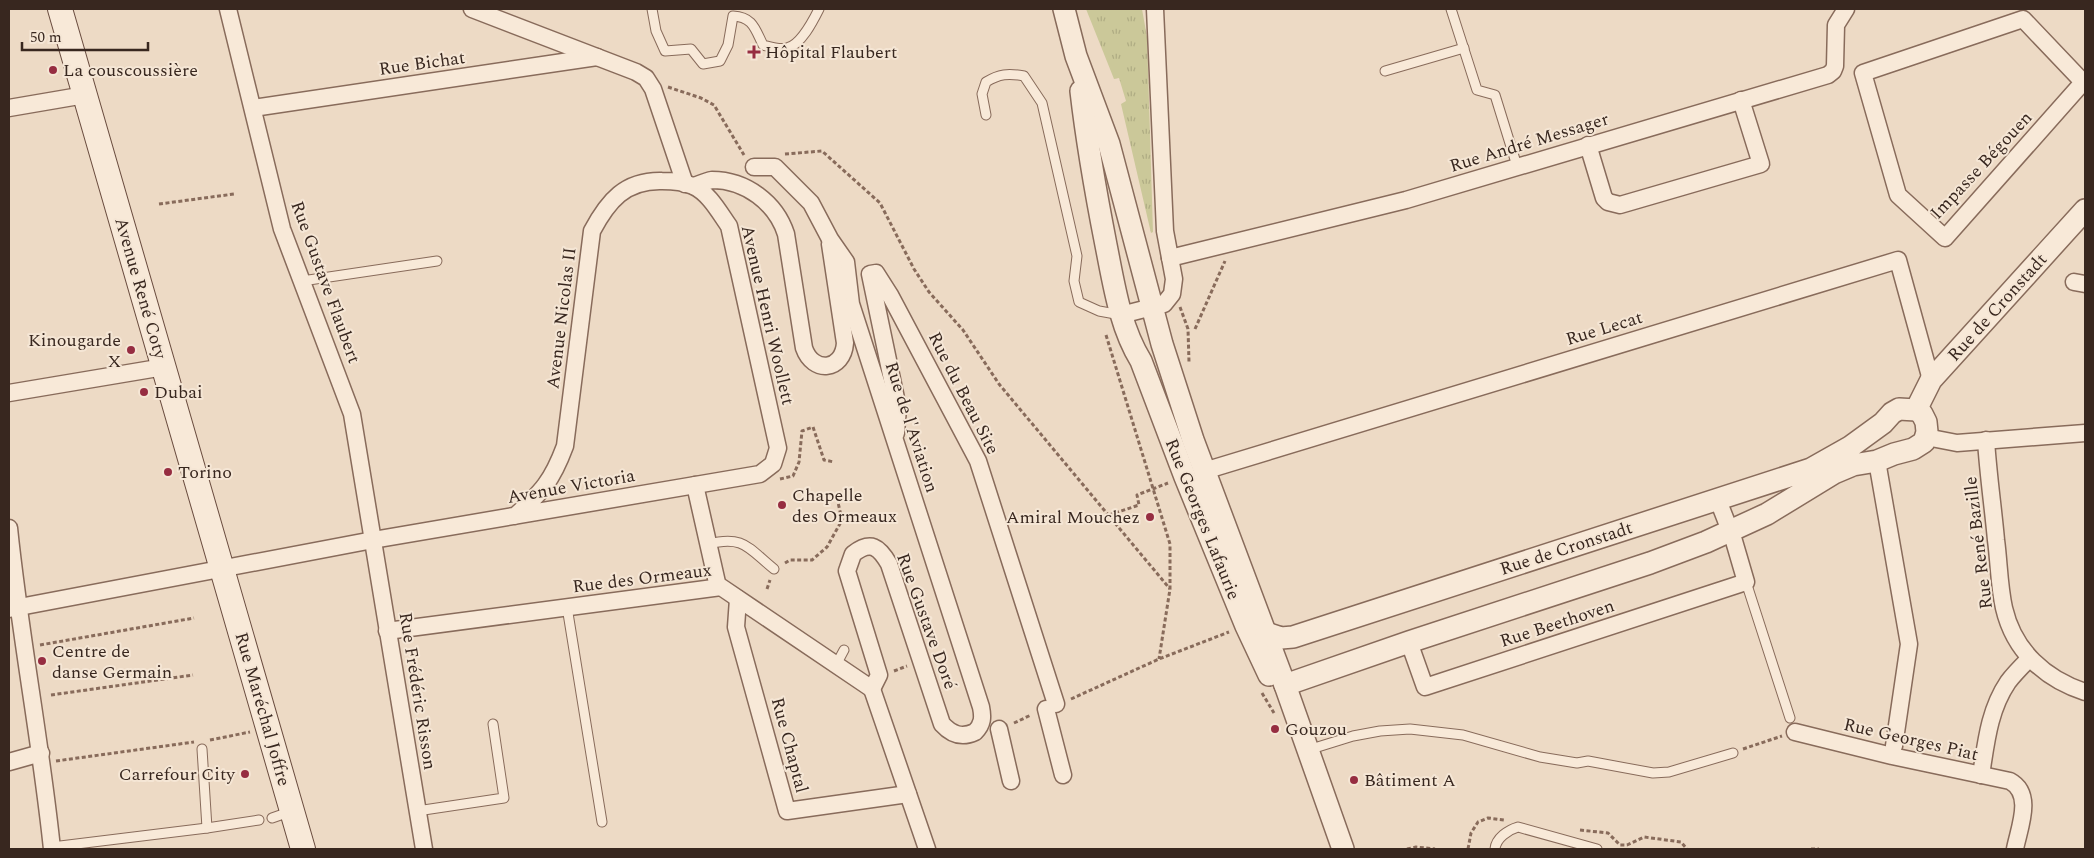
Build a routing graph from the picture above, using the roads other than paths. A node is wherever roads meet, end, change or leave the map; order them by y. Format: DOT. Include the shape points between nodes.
graph roads {
  1 [pos="60,9"];
  2 [pos="228,9"];
  3 [pos="472,9"];
  4 [pos="652,9"];
  5 [pos="819,9"];
  6 [pos="1064,9"];
  7 [pos="1155,9"];
  8 [pos="1451,9"];
  9 [pos="1846,9"];
  10 [pos="733,12"];
  11 [pos="1464,48"];
  12 [pos="1076,56"];
  13 [pos="598,57"];
  14 [pos="1385,71"];
  15 [pos="2084,81"];
  16 [pos="85,95"];
  17 [pos="1741,100"];
  18 [pos="9,108"];
  19 [pos="252,108"];
  20 [pos="986,115"];
  21 [pos="1588,145"];
  22 [pos="753,162"];
  23 [pos="1517,166"];
  24 [pos="690,185"];
  25 [pos="2085,210"];
  26 [pos="830,239"];
  27 [pos="1170,258"];
  28 [pos="437,261"];
  29 [pos="302,281"];
  30 [pos="1152,308"];
  31 [pos="1121,315"];
  32 [pos="164,367"];
  33 [pos="1931,380"];
  34 [pos="9,393"];
  35 [pos="1916,410"];
  36 [pos="2085,433"];
  37 [pos="1926,437"];
  38 [pos="895,440"];
  39 [pos="1861,440"];
  40 [pos="1986,440"];
  41 [pos="1873,461"];
  42 [pos="773,464"];
  43 [pos="1204,471"];
  44 [pos="694,485"];
  45 [pos="1718,500"];
  46 [pos="515,516"];
  47 [pos="9,528"];
  48 [pos="1730,532"];
  49 [pos="373,540"];
  50 [pos="708,544"];
  51 [pos="222,568"];
  52 [pos="774,569"];
  53 [pos="1746,582"];
  54 [pos="718,587"];
  55 [pos="738,599"];
  56 [pos="567,608"];
  57 [pos="14,609"];
  58 [pos="387,632"];
  59 [pos="1266,633"];
  60 [pos="1409,642"];
  61 [pos="1260,659"];
  62 [pos="2029,659"];
  63 [pos="1285,685"];
  64 [pos="872,689"];
  65 [pos="2085,692"];
  66 [pos="1297,718"];
  67 [pos="493,724"];
  68 [pos="1792,725"];
  69 [pos="999,729"];
  70 [pos="970,734"];
  71 [pos="1894,746"];
  72 [pos="202,749"];
  73 [pos="1308,750"];
  74 [pos="1733,753"];
  75 [pos="41,758"];
  76 [pos="9,762"];
  77 [pos="1063,775"];
  78 [pos="1981,775"];
  79 [pos="1012,781"];
  80 [pos="908,794"];
  81 [pos="417,811"];
  82 [pos="259,820"];
  83 [pos="602,822"];
  84 [pos="207,828"];
  85 [pos="52,848"];
  86 [pos="303,849"];
  87 [pos="424,849"];
  88 [pos="927,849"];
  89 [pos="1343,849"];
  90 [pos="1495,849"];
  91 [pos="1596,849"];
  92 [pos="2015,849"];
  1 -- 16 [label="main road, Avenue René Coty"];
  2 -- 19 [label="street, Rue Gustave Flaubert"];
  3 -- 13 [label="street"];
  4 -- 10 [label="lane" via="656,31 665,51 691,49 703,64 720,61 728,45"];
  5 -- 10 [label="lane" via="800,39 789,48 777,49 763,45 752,23"];
  6 -- 12 [label="street, Rue Georges Lafaurie"];
  7 -- 27 [label="street" via="1165,231"];
  8 -- 11 [label="lane"];
  9 -- 17 [label="street, Rue André Messager" via="1836,25 1833,72"];
  11 -- 14 [label="lane"];
  11 -- 23 [label="lane" via="1477,90 1495,95"];
  12 -- 30 [label="street, Rue Georges Lafaurie" via="1109,144"];
  12 -- 31 [label="street, Rue Georges Lafaurie" via="1089,158"];
  13 -- 19 [label="street, Rue Bichat"];
  13 -- 24 [label="street" via="646,78"];
  15 -- 15 [label="street, Impasse Bégouen" via="1945,238 1898,195 1863,73 2022,19"];
  16 -- 18 [label="street"];
  16 -- 32 [label="main road, Avenue René Coty"];
  17 -- 21 [label="street, Rue André Messager"];
  17 -- 21 [label="street" via="1761,164 1620,205 1604,198"];
  19 -- 29 [label="street, Rue Gustave Flaubert" via="282,229"];
  20 -- 31 [label="lane" via="982,94 986,82 998,75 1024,76 1042,103 1077,256 1074,281 1079,302 1099,311"];
  21 -- 23 [label="street, Rue André Messager"];
  22 -- 26 [label="street, Rue de l'Aviation" via="775,167 786,177 811,203"];
  23 -- 27 [label="street, Rue André Messager" via="1406,200"];
  24 -- 26 [label="street, Avenue Nicolas II" via="710,180 727,181 761,197 774,210 786,234 804,348 808,357 823,366 842,357 846,343"];
  24 -- 42 [label="street, Avenue Henri Woollett" via="711,200 729,226 778,448"];
  24 -- 46 [label="street, Avenue Nicolas II" via="656,181 637,184 618,194 603,210 592,231 565,446 556,470 539,494"];
  25 -- 33 [label="street, Rue de Cronstadt"];
  26 -- 38 [label="street, Rue de l'Aviation" via="846,262 851,304"];
  27 -- 30 [label="street" via="1174,278 1172,294 1164,304"];
  28 -- 29 [label="lane"];
  29 -- 49 [label="street, Rue Gustave Flaubert" via="352,414"];
  30 -- 31 [label="street"];
  30 -- 43 [label="street, Rue Georges Lafaurie"];
  31 -- 61 [label="street, Rue Georges Lafaurie"];
  32 -- 34 [label="street"];
  32 -- 51 [label="main road, Avenue René Coty"];
  33 -- 35 [label="street, Rue de Cronstadt"];
  33 -- 43 [label="street, Rue Lecat" via="1898,260"];
  35 -- 37 [label="street" via="1926,422"];
  35 -- 39 [label="street, Rue de Cronstadt" via="1892,413"];
  36 -- 40 [label="street"];
  37 -- 40 [label="street" via="1957,443"];
  37 -- 41 [label="street" via="1913,449"];
  38 -- 70 [label="street, Rue de l'Aviation" via="981,707 981,723"];
  38 -- 77 [label="street, Rue du Beau Site" via="898,408 870,274 876,272 978,461 1051,706"];
  39 -- 41 [label="street" via="1863,458"];
  39 -- 45 [label="street, Rue de Cronstadt" via="1811,470"];
  40 -- 62 [label="street, Rue René Bazille" via="2004,609 2016,640"];
  41 -- 48 [label="street" via="1834,473 1767,514"];
  41 -- 71 [label="street" via="1909,644"];
  42 -- 44 [label="street, Avenue Victoria" via="760,474"];
  43 -- 59 [label="street, Rue Georges Lafaurie"];
  44 -- 46 [label="street, Avenue Victoria"];
  44 -- 50 [label="street"];
  45 -- 48 [label="street"];
  45 -- 59 [label="street, Rue de Cronstadt" via="1293,637 1280,638"];
  46 -- 49 [label="street, Avenue Victoria"];
  47 -- 57 [label="street"];
  48 -- 53 [label="street"];
  48 -- 60 [label="street"];
  49 -- 51 [label="street, Avenue Victoria"];
  49 -- 58 [label="street, Rue Frédéric Risson"];
  50 -- 52 [label="lane" via="736,541"];
  50 -- 54 [label="street"];
  51 -- 57 [label="street, Avenue Victoria"];
  51 -- 86 [label="main road, Rue Maréchal Joffre" via="268,727 282,814"];
  53 -- 60 [label="street, Rue Beethoven" via="1425,687"];
  53 -- 68 [label="lane"];
  54 -- 55 [label="street, Rue des Ormeaux"];
  54 -- 56 [label="street, Rue des Ormeaux"];
  55 -- 64 [label="street, Rue des Ormeaux" via="840,658"];
  55 -- 80 [label="street, Rue Chaptal" via="736,627 787,811"];
  56 -- 58 [label="street, Rue des Ormeaux"];
  56 -- 83 [label="lane"];
  57 -- 75 [label="street" via="24,648"];
  58 -- 81 [label="street, Rue Frédéric Risson"];
  59 -- 63 [label="street, Rue Georges Lafaurie"];
  60 -- 63 [label="street"];
  61 -- 63 [label="street"];
  61 -- 66 [label="street, Rue Georges Lafaurie" via="1285,705"];
  62 -- 65 [label="street, Rue René Bazille" via="2066,686"];
  62 -- 78 [label="street" via="2009,680 1989,724"];
  63 -- 66 [label="street, Rue Georges Lafaurie"];
  64 -- 70 [label="street, Rue Gustave Doré" via="879,675 847,571 853,554 866,546 882,553 889,564 942,724 953,734"];
  64 -- 80 [label="street"];
  66 -- 73 [label="street, Rue Georges Lafaurie"];
  67 -- 81 [label="lane" via="504,798"];
  68 -- 78 [label="street, Rue Georges Piat" via="1892,756"];
  69 -- 79 [label="street"];
  72 -- 84 [label="lane"];
  73 -- 74 [label="lane" via="1352,736 1410,729 1463,735 1540,757 1577,763 1588,760 1652,773 1669,772"];
  73 -- 89 [label="street, Rue Georges Lafaurie"];
  75 -- 76 [label="street"];
  75 -- 85 [label="street"];
  78 -- 92 [label="street, Rue Georges Piat" via="2010,781 2023,794 2024,806"];
  80 -- 88 [label="street"];
  81 -- 87 [label="street, Rue Frédéric Risson"];
  82 -- 84 [label="lane"];
  84 -- 85 [label="lane"];
  90 -- 91 [label="lane" via="1507,831 1518,827"];
}
